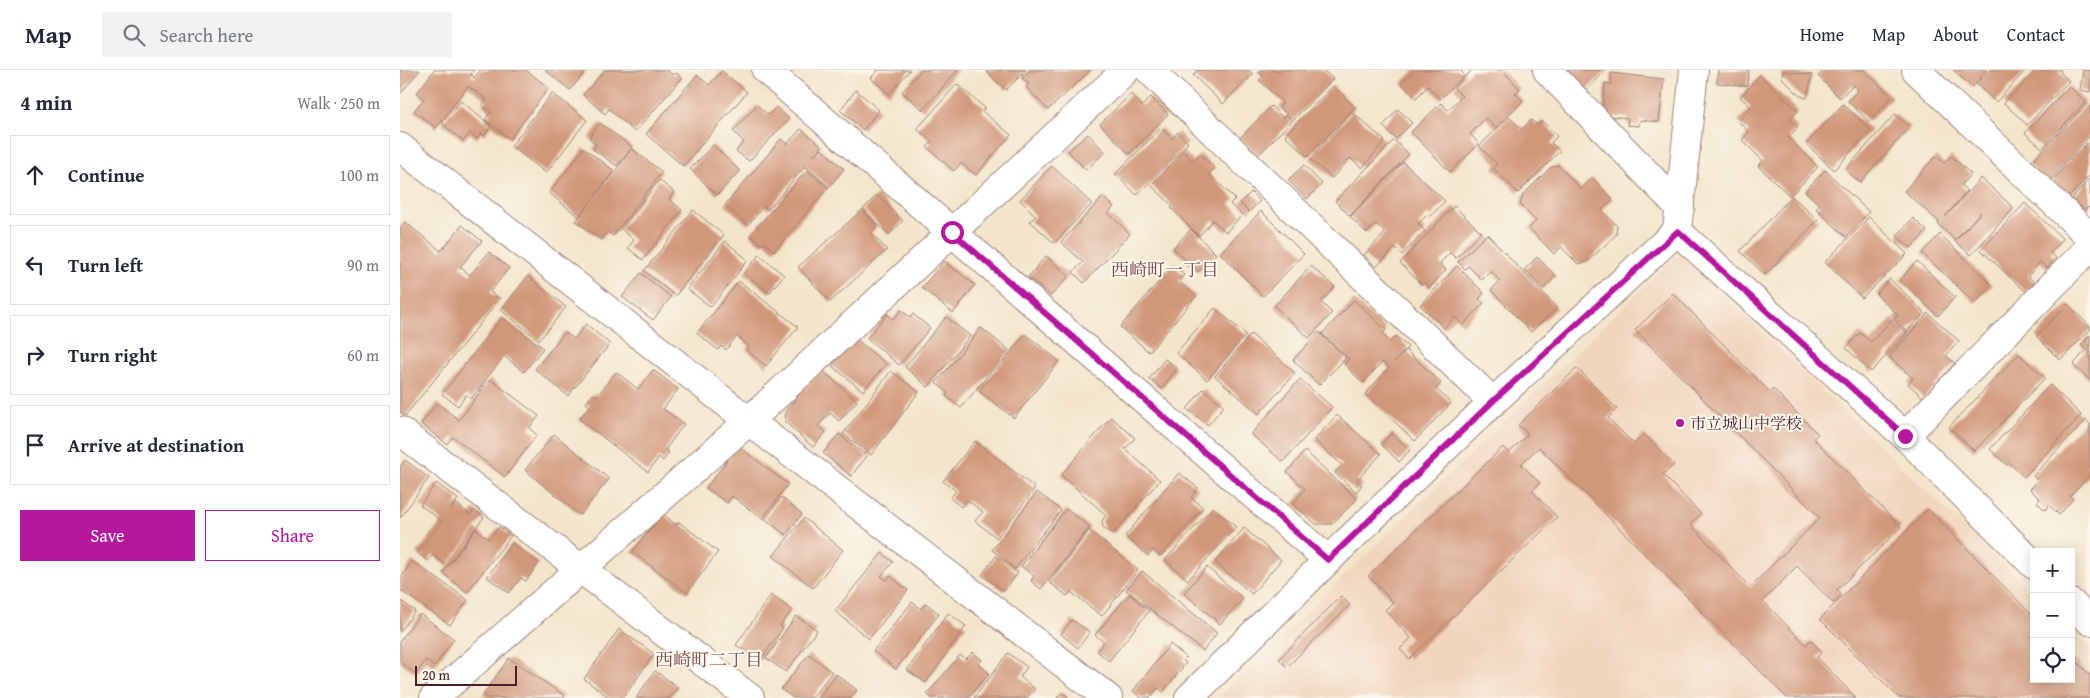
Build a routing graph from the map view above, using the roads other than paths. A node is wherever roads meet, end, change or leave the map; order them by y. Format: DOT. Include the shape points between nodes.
graph roads {
  1 [pos="766,70"];
  2 [pos="1126,70"];
  3 [pos="1148,70"];
  4 [pos="1547,70"];
  5 [pos="1694,70"];
  6 [pos="1916,70"];
  7 [pos="400,148"];
  8 [pos="1679,220"];
  9 [pos="952,232"];
  10 [pos="2090,237"];
  11 [pos="2090,247"];
  12 [pos="1492,402"];
  13 [pos="749,421"];
  14 [pos="400,431"];
  15 [pos="1905,436"];
  16 [pos="1328,560"];
  17 [pos="2030,561"];
  18 [pos="581,568"];
  19 [pos="2075,607"];
  20 [pos="2090,621"];
  21 [pos="434,698"];
  22 [pos="750,698"];
  23 [pos="1108,698"];
  24 [pos="1189,698"];
  1 -- 9 [label="street"];
  2 -- 9 [label="street"];
  3 -- 12 [label="street"];
  4 -- 8 [label="street"];
  5 -- 8 [label="street"];
  6 -- 10 [label="street"];
  7 -- 13 [label="street"];
  8 -- 12 [label="street"];
  8 -- 15 [label="street"];
  9 -- 13 [label="street"];
  9 -- 16 [label="street"];
  11 -- 15 [label="street"];
  12 -- 16 [label="street"];
  13 -- 18 [label="street"];
  13 -- 23 [label="street"];
  14 -- 18 [label="street"];
  15 -- 17 [label="street"];
  16 -- 24 [label="street"];
  18 -- 21 [label="street"];
  18 -- 22 [label="street"];
  19 -- 20 [label="street"];
}
